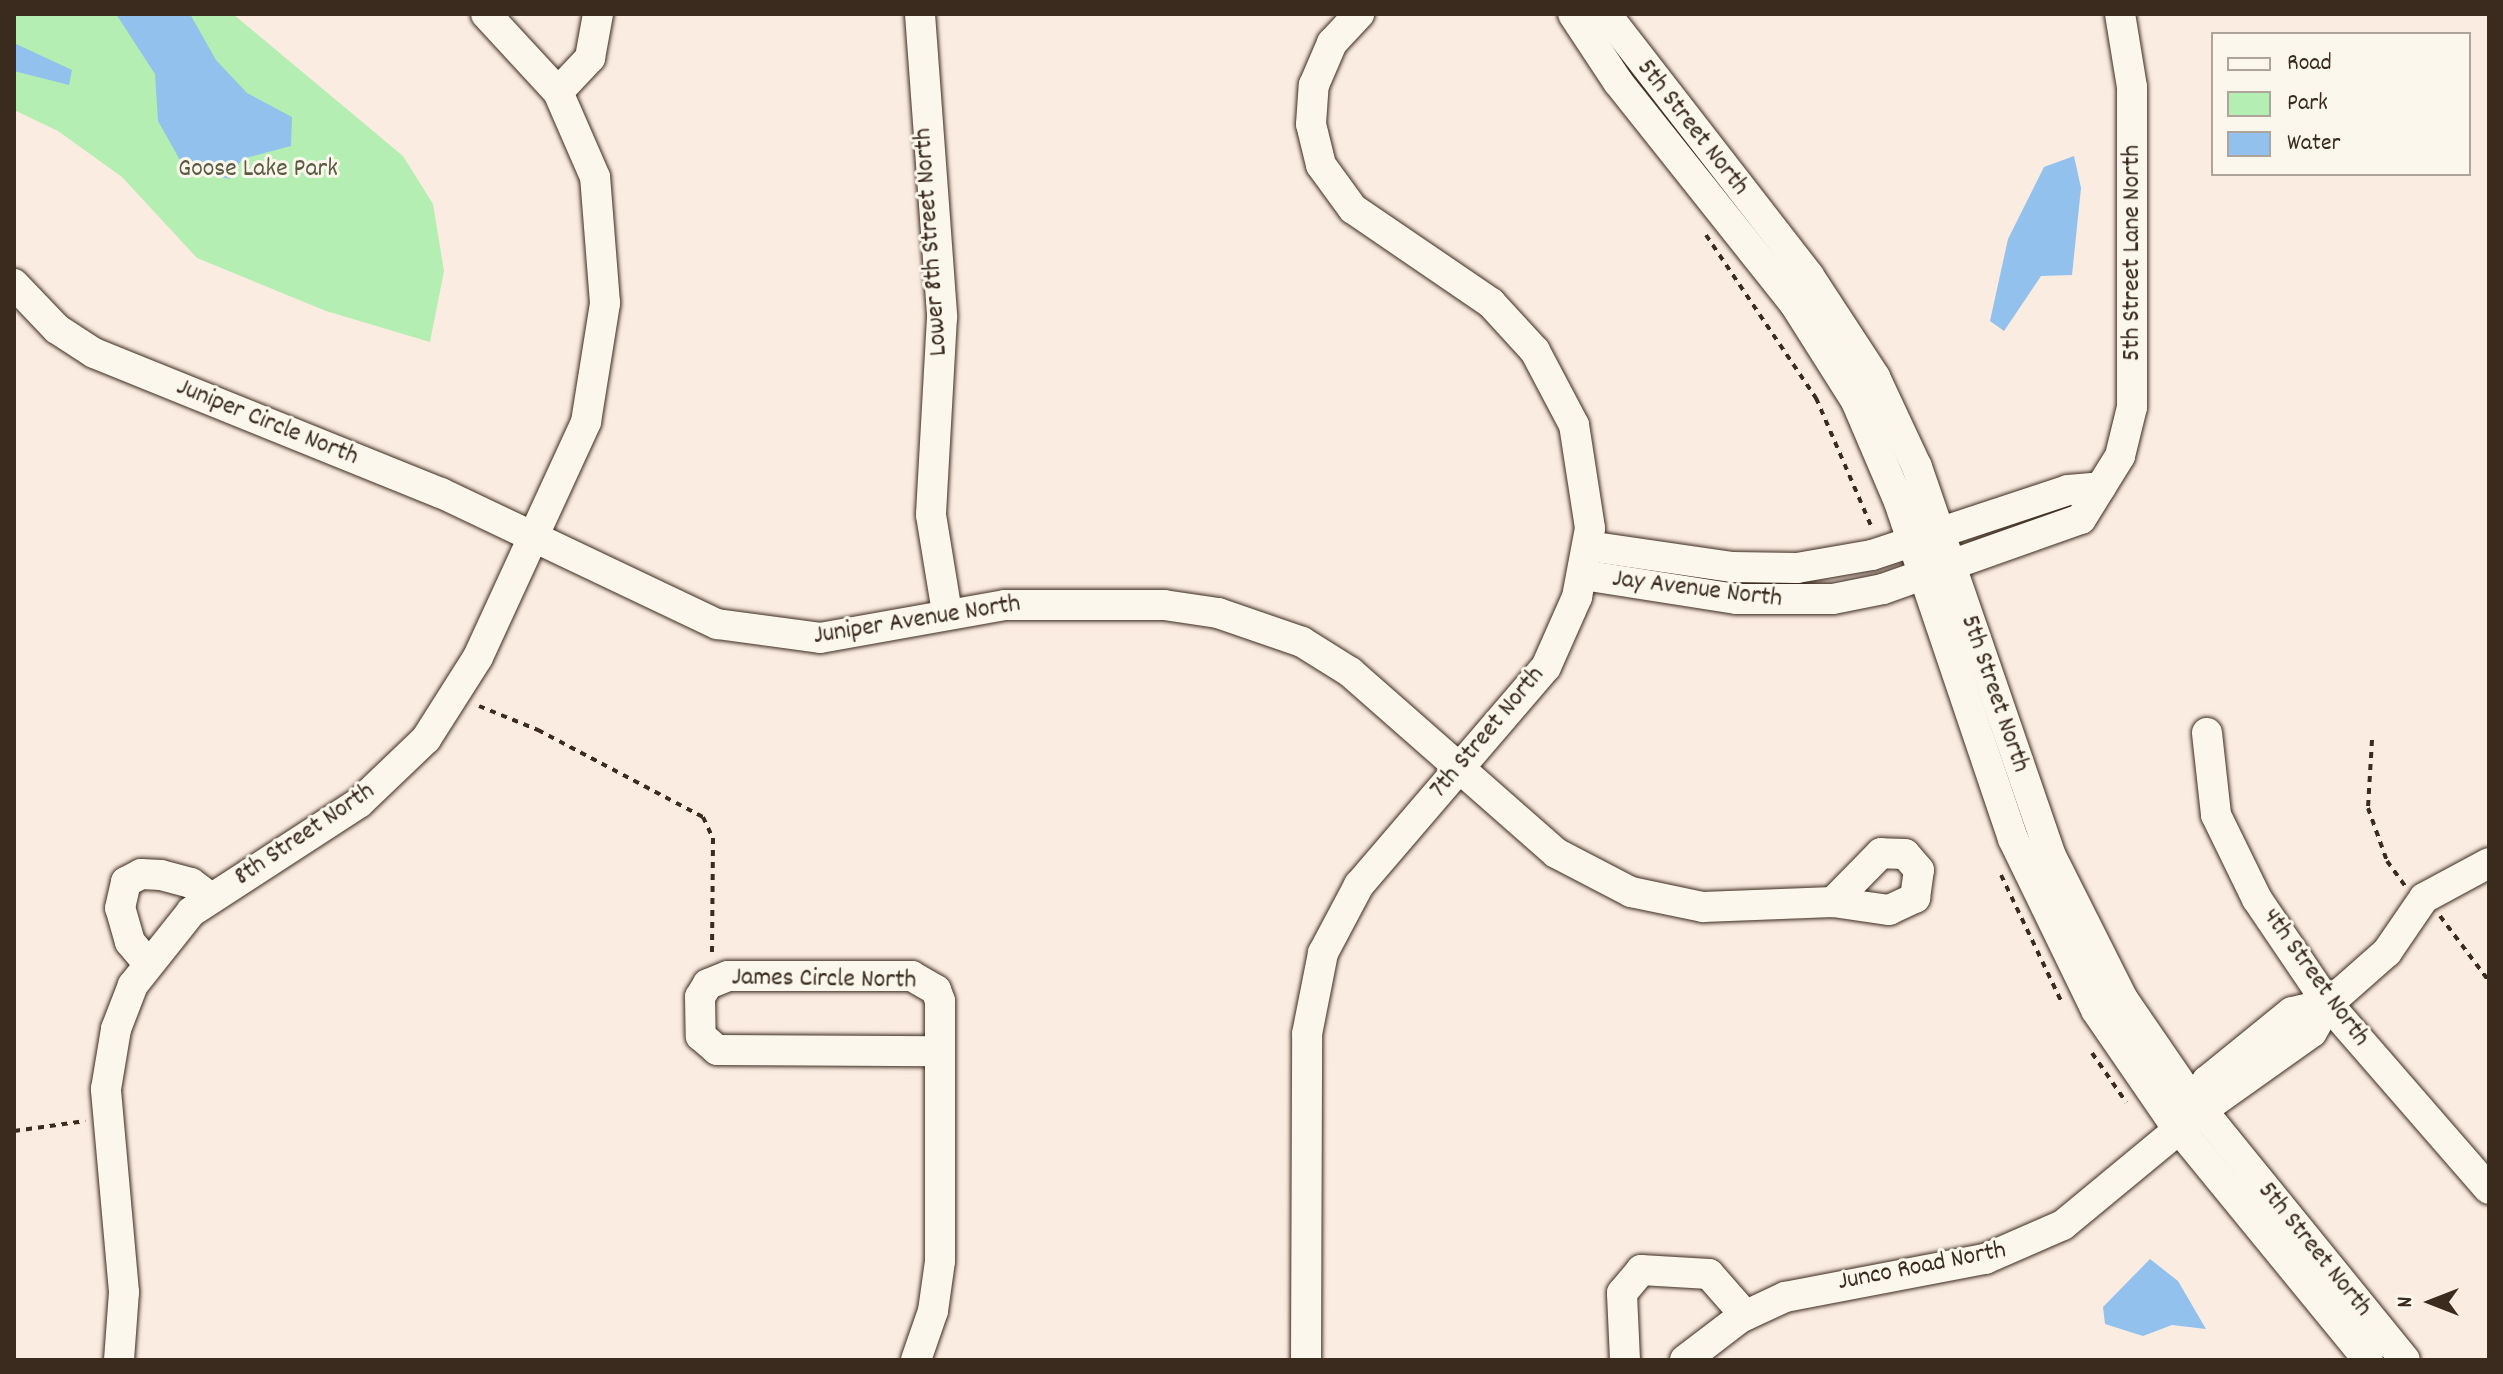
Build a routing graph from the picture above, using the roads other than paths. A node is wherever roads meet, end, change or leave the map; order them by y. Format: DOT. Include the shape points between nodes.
graph roads {
  1 [pos="486,14"];
  2 [pos="598,14"];
  3 [pos="920,14"];
  4 [pos="1359,14"];
  5 [pos="1573,14"];
  6 [pos="1606,14"];
  7 [pos="2120,14"];
  8 [pos="558,92"];
  9 [pos="14,284"];
  10 [pos="2101,487"];
  11 [pos="1926,538"];
  12 [pos="536,540"];
  13 [pos="1586,561"];
  14 [pos="1937,571"];
  15 [pos="947,613"];
  16 [pos="2207,733"];
  17 [pos="1461,768"];
  18 [pos="2489,863"];
  19 [pos="211,898"];
  20 [pos="1833,902"];
  21 [pos="146,961"];
  22 [pos="2328,1004"];
  23 [pos="940,1051"];
  24 [pos="2190,1120"];
  25 [pos="2489,1189"];
  26 [pos="1745,1315"];
  27 [pos="119,1360"];
  28 [pos="916,1360"];
  29 [pos="1306,1360"];
  30 [pos="1625,1360"];
  31 [pos="1685,1360"];
  32 [pos="2368,1360"];
  33 [pos="2405,1360"];
  1 -- 8 [label="street, 8th Street North"];
  2 -- 8 [label="street" via="590,58"];
  3 -- 15 [label="street, Lower 8th Street North" via="942,317 931,515"];
  4 -- 13 [label="street, 7th Street North" via="1332,43 1314,85 1311,124 1321,165 1353,209 1491,303 1542,361 1580,446"];
  5 -- 11 [label="street, 5th Street North" via="1618,82 1818,338"];
  6 -- 11 [label="street, 5th Street North" via="1855,343 1907,443"];
  7 -- 10 [label="street, 5th Street Lane North" via="2132,87 2132,407 2120,456"];
  8 -- 12 [label="street, 8th Street North" via="579,131 599,193 605,303 586,422"];
  9 -- 12 [label="street, Juniper Circle North" via="57,329 94,353 441,493"];
  10 -- 11 [label="street" via="2068,490"];
  10 -- 14 [label="street, 5th Street Lane North" via="2072,524"];
  11 -- 13 [label="street, Jay Avenue North" via="1839,562 1762,569"];
  11 -- 14 [label="street, 5th Street North"];
  12 -- 15 [label="street, Juniper Avenue North" via="683,611 762,634 850,636"];
  12 -- 19 [label="street, 8th Street North" via="462,686 415,752 344,814"];
  13 -- 14 [label="street, Jay Avenue North" via="1790,602 1863,594"];
  13 -- 17 [label="street, 7th Street North" via="1546,667"];
  14 -- 24 [label="street, 5th Street North" via="2040,905 2096,1010"];
  15 -- 17 [label="street, Juniper Avenue North" via="1020,604 1142,604 1239,619 1302,642 1350,672"];
  16 -- 22 [label="street, 4th Street North" via="2210,787 2229,847"];
  17 -- 20 [label="street, Juniper Avenue North" via="1556,853 1631,892 1716,907"];
  17 -- 29 [label="street, 7th Street North" via="1359,885 1315,978 1307,1048"];
  18 -- 22 [label="street, Junco Road North" via="2424,898 2387,952"];
  19 -- 21 [label="street, 8th Street North"];
  19 -- 21 [label="street" via="191,883 161,875 141,874 126,882 120,908 130,942"];
  21 -- 27 [label="street, 8th Street North" via="118,1021 107,1076 124,1292"];
  22 -- 24 [label="street, Junco Road North" via="2312,1032"];
  22 -- 25 [label="street, 4th Street North"];
  23 -- 23 [label="street, James Circle North" via="939,997 919,977 724,977 708,984 700,997 701,1036 717,1050"];
  23 -- 28 [label="street, James Circle North" via="940,1261 933,1311"];
  24 -- 26 [label="street, Junco Road North" via="2072,1219 2019,1247 1963,1264 1808,1290"];
  24 -- 32 [label="street, 5th Street North"];
  24 -- 33 [label="street, 5th Street North"];
  26 -- 30 [label="street" via="1709,1274 1641,1270 1622,1293"];
  26 -- 31 [label="street, Junco Road North"];
}
